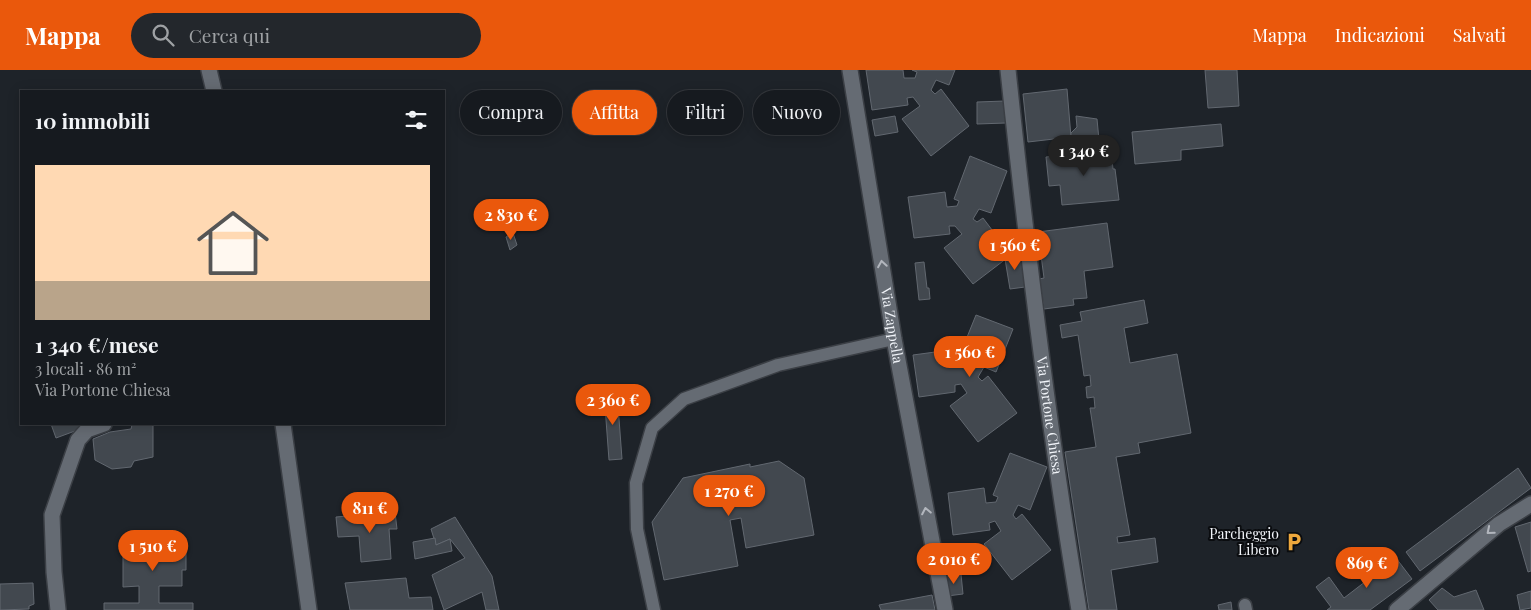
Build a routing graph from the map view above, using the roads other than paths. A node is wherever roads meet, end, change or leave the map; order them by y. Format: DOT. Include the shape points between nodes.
graph roads {
  1 [pos="209,70"];
  2 [pos="850,70"];
  3 [pos="1008,70"];
  4 [pos="214,90"];
  5 [pos="894,339"];
  6 [pos="101,425"];
  7 [pos="283,425"];
  8 [pos="1531,504"];
  9 [pos="58,610"];
  10 [pos="309,610"];
  11 [pos="654,610"];
  12 [pos="945,610"];
  13 [pos="1079,610"];
  14 [pos="1397,610"];
  1 -- 4 [label="street"];
  5 -- 2 [label="street, Via Zappella, one-way"];
  3 -- 13 [label="street, Via Portone Chiesa" via="1026,248 1059,494"];
  5 -- 11 [label="lane" via="778,365 684,399 652,428 636,483 637,529"];
  12 -- 5 [label="street, Via Zappella, one-way"];
  6 -- 9 [label="street" via="87,430 78,440 52,515"];
  7 -- 10 [label="street"];
  8 -- 14 [label="street, one-way" via="1499,524"];
}
